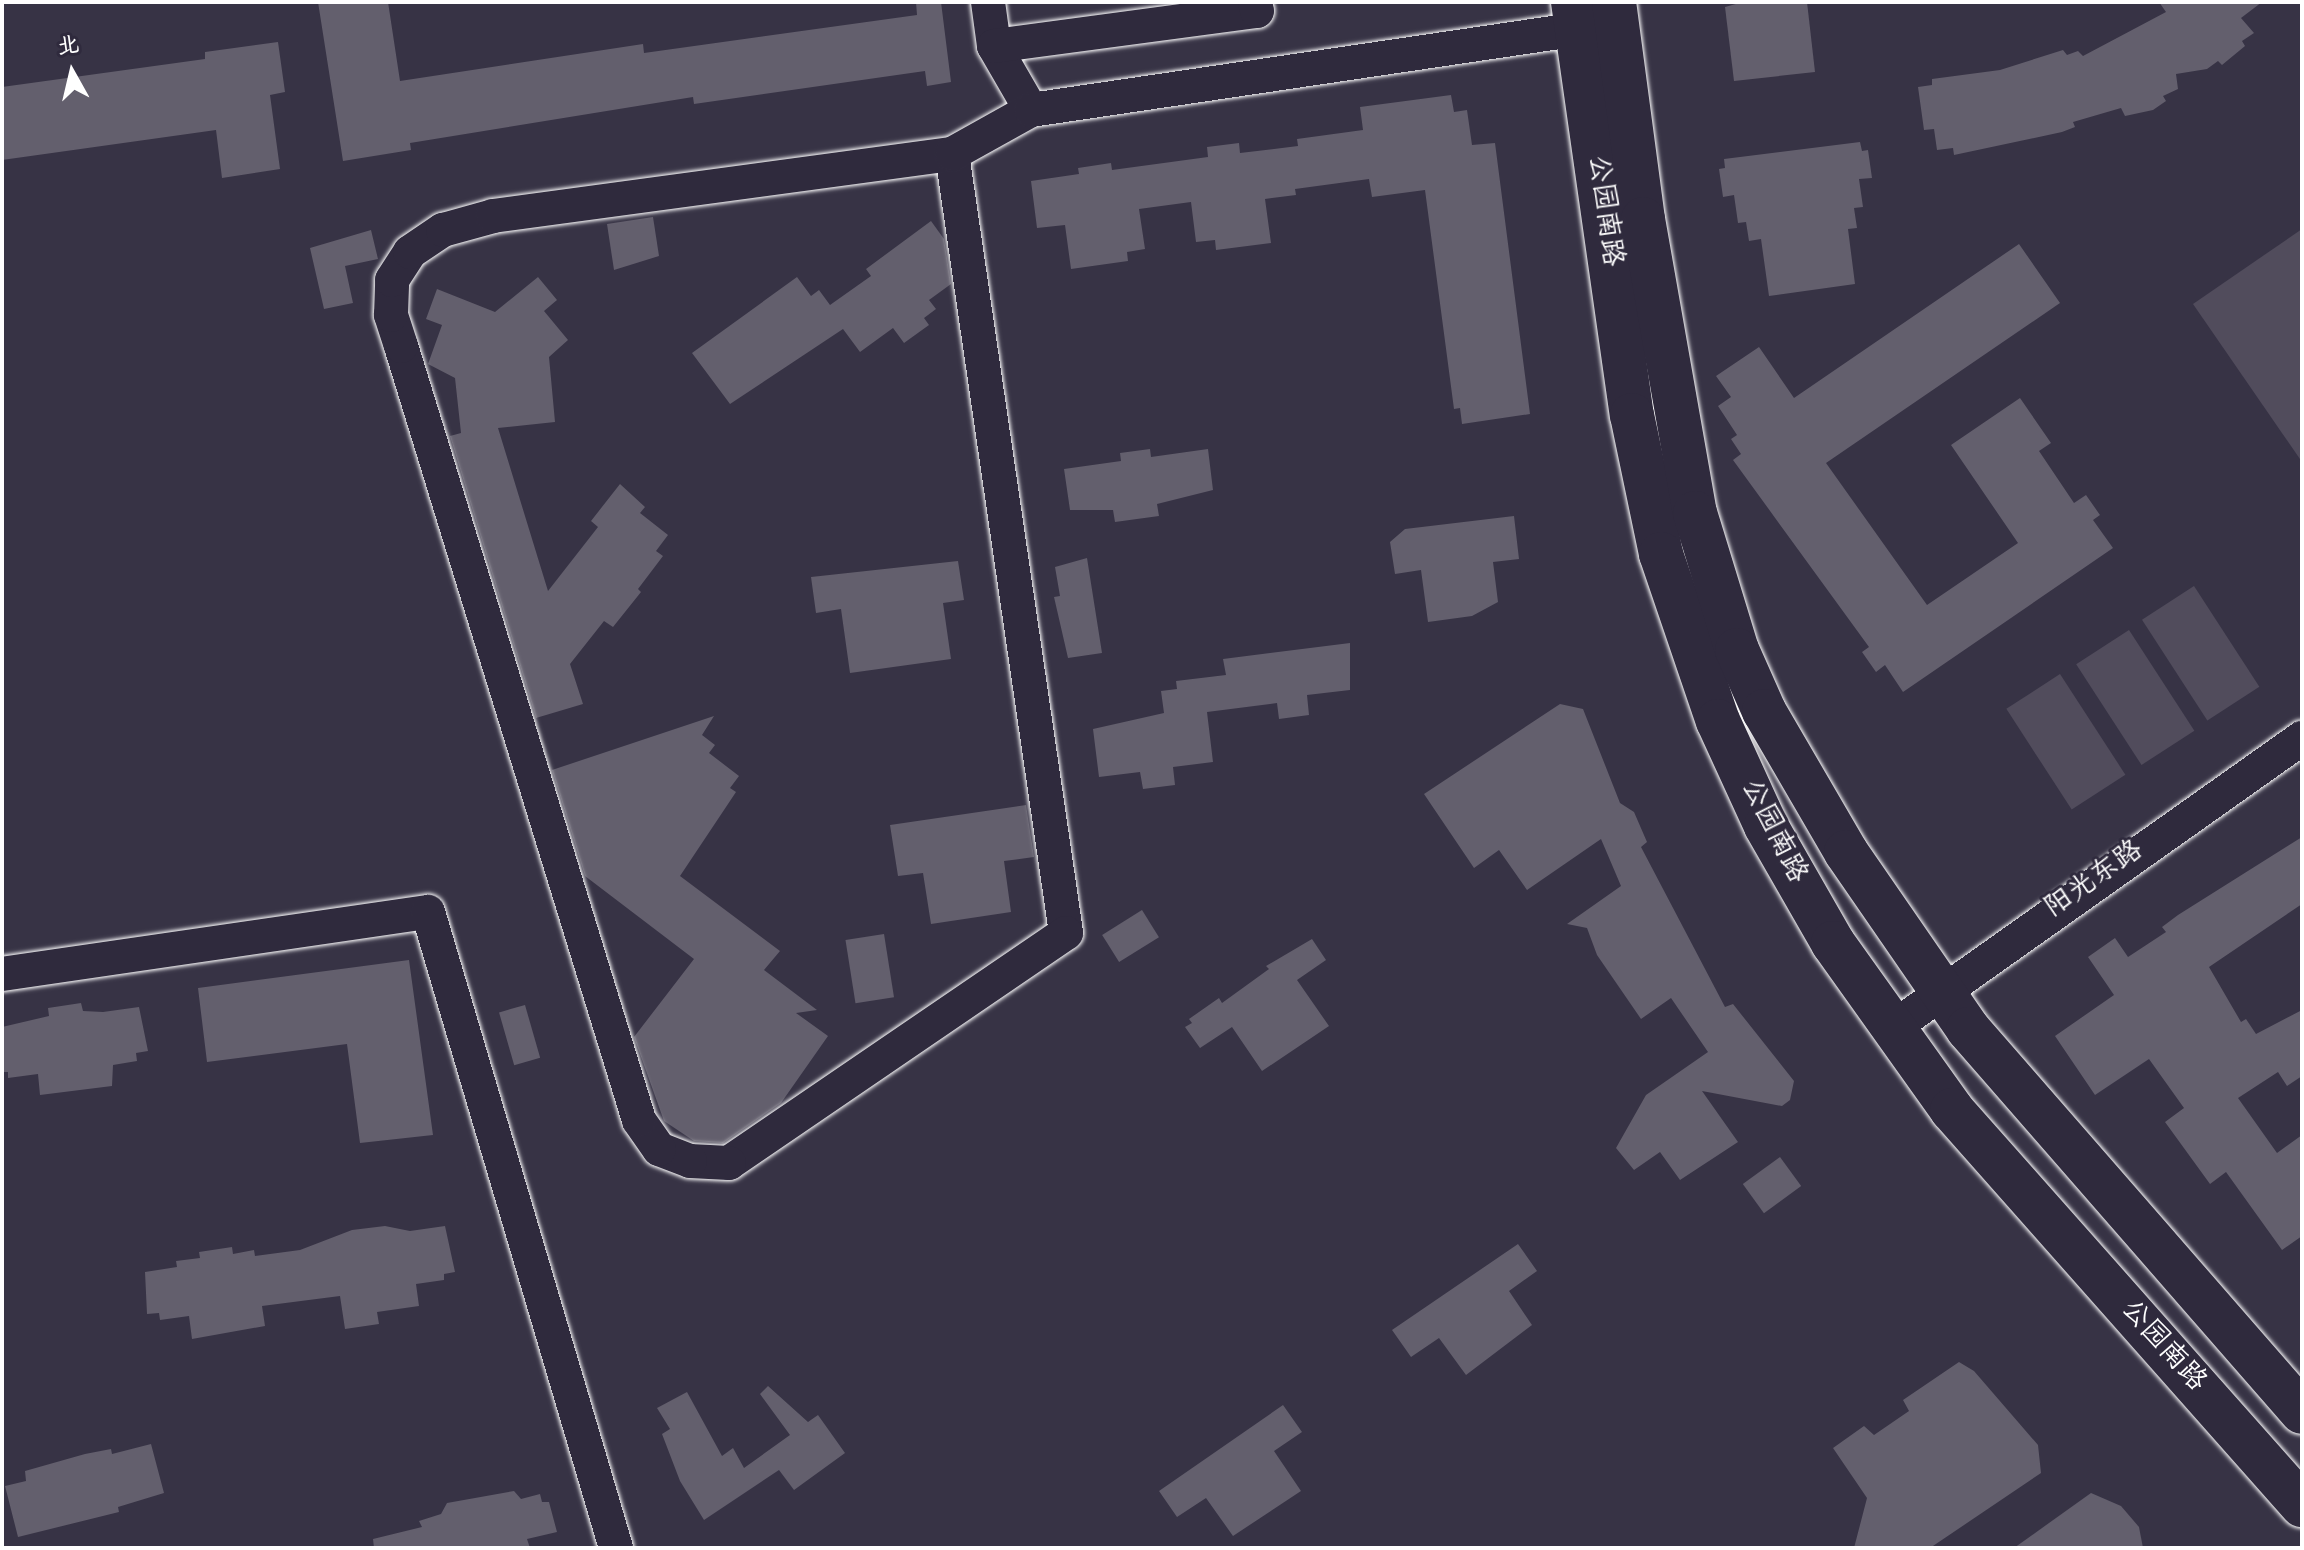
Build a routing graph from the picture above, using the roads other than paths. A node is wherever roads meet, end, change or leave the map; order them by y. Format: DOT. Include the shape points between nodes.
graph roads {
  1 [pos="988,2"];
  2 [pos="1255,2"];
  3 [pos="1595,14"];
  4 [pos="994,46"];
  5 [pos="1031,110"];
  6 [pos="952,154"];
  7 [pos="2302,738"];
  8 [pos="2,974"];
  9 [pos="1942,990"];
  10 [pos="1891,1029"];
  11 [pos="2302,1412"];
  12 [pos="2302,1505"];
  13 [pos="616,1548"];
  1 -- 4 [label="street"];
  2 -- 4 [label="street" via="1257,11"];
  3 -- 5 [label="street"];
  3 -- 9 [label="main road, 公园南路" via="1680,442 1717,591 1764,711 1846,852"];
  3 -- 10 [label="main road, 公园南路" via="1632,415 1676,606 1718,721 1766,826"];
  4 -- 5 [label="street"];
  5 -- 6 [label="street"];
  6 -- 6 [label="street" via="493,216 443,230 410,252 392,280 391,315 639,1120 659,1149 690,1161 729,1163 1066,933"];
  7 -- 9 [label="street, 阳光东路"];
  8 -- 13 [label="street" via="428,912"];
  9 -- 10 [label="street, 阳光东路"];
  9 -- 11 [label="main road, 公园南路" via="1968,1029"];
  10 -- 12 [label="main road, 公园南路" via="1952,1110"];
}
